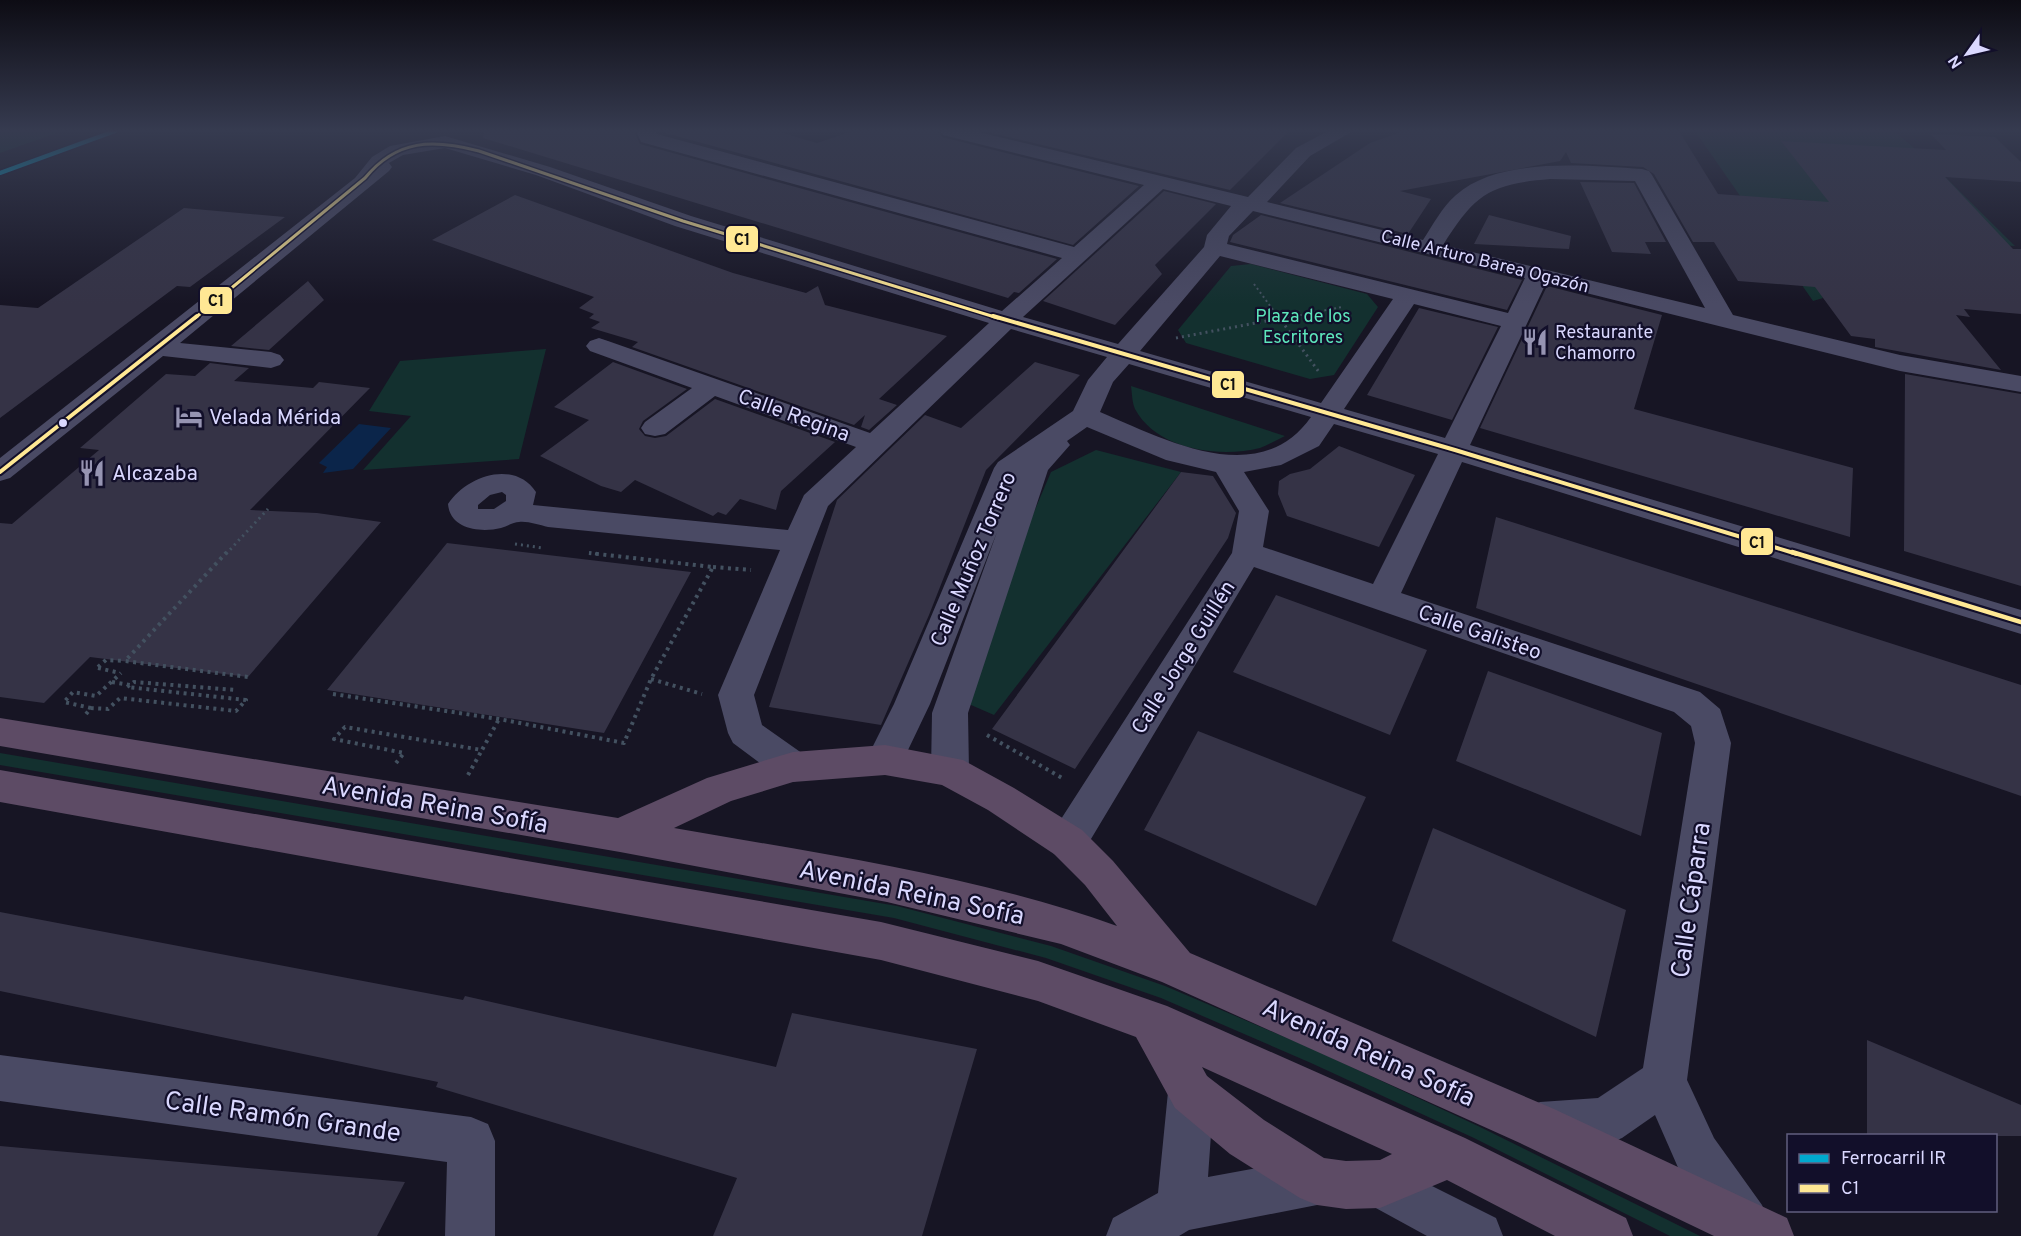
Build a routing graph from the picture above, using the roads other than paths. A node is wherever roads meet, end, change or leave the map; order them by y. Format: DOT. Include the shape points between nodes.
graph roads {
  1 [pos="352,189"];
  2 [pos="561,189"];
  3 [pos="594,189"];
  4 [pos="834,189"];
  5 [pos="1152,189"];
  6 [pos="1188,189"];
  7 [pos="1268,189"];
  8 [pos="1483,189"];
  9 [pos="1650,189"];
  10 [pos="1254,204"];
  11 [pos="702,226"];
  12 [pos="1215,248"];
  13 [pos="1430,248"];
  14 [pos="1078,255"];
  15 [pos="1538,275"];
  16 [pos="1408,295"];
  17 [pos="1006,320"];
  18 [pos="1724,321"];
  19 [pos="1515,322"];
  20 [pos="599,346"];
  21 [pos="158,348"];
  22 [pos="1124,353"];
  23 [pos="271,360"];
  24 [pos="2021,384"];
  25 [pos="712,386"];
  26 [pos="1328,415"];
  27 [pos="1085,416"];
  28 [pos="656,428"];
  29 [pos="876,445"];
  30 [pos="1455,450"];
  31 [pos="1226,466"];
  32 [pos="0,472"];
  33 [pos="514,511"];
  34 [pos="799,541"];
  35 [pos="1247,553"];
  36 [pos="1382,599"];
  37 [pos="2021,622"];
  38 [pos="1707,719"];
  39 [pos="0,732"];
  40 [pos="885,760"];
  41 [pos="793,767"];
  42 [pos="950,771"];
  43 [pos="0,786"];
  44 [pos="620,835"];
  45 [pos="1068,842"];
  46 [pos="1175,967"];
  47 [pos="1151,1021"];
  48 [pos="0,1078"];
  49 [pos="1664,1082"];
  50 [pos="1191,1092"];
  51 [pos="1537,1126"];
  52 [pos="1448,1155"];
  53 [pos="1317,1181"];
  54 [pos="1380,1184"];
  55 [pos="1181,1207"];
  56 [pos="1757,1230"];
  57 [pos="470,1236"];
  58 [pos="1131,1236"];
  59 [pos="1478,1236"];
  60 [pos="1608,1236"];
  1 -- 21 [label="street"];
  2 -- 11 [label="street"];
  3 -- 11 [label="street"];
  4 -- 14 [label="street"];
  5 -- 14 [label="street"];
  6 -- 10 [label="street, Calle Arturo Barea Ogazón"];
  7 -- 10 [label="street"];
  8 -- 13 [label="street" via="1464,198"];
  9 -- 18 [label="street"];
  10 -- 12 [label="street" via="1260,211 1236,238"];
  10 -- 13 [label="street, Calle Arturo Barea Ogazón"];
  11 -- 17 [label="street"];
  12 -- 16 [label="street"];
  12 -- 22 [label="street"];
  13 -- 15 [label="street, Calle Arturo Barea Ogazón"];
  14 -- 17 [label="street"];
  15 -- 18 [label="street, Calle Arturo Barea Ogazón"];
  15 -- 19 [label="street"];
  16 -- 19 [label="street"];
  16 -- 26 [label="street"];
  17 -- 22 [label="street"];
  17 -- 29 [label="street"];
  18 -- 24 [label="street, Calle Arturo Barea Ogazón" via="1900,363"];
  19 -- 30 [label="street"];
  20 -- 25 [label="street, Calle Regina"];
  21 -- 23 [label="street"];
  21 -- 32 [label="street"];
  22 -- 26 [label="street"];
  22 -- 27 [label="street" via="1101,380"];
  25 -- 28 [label="street, Calle Regina"];
  25 -- 29 [label="street, Calle Regina"];
  26 -- 30 [label="street"];
  26 -- 31 [label="street" via="1308,440 1270,459"];
  27 -- 31 [label="street" via="1176,454"];
  27 -- 40 [label="street, Calle Muñoz Torrero" via="1008,468 912,704"];
  27 -- 42 [label="street, Calle Muñoz Torrero" via="1035,466 950,713"];
  29 -- 34 [label="street" via="815,501"];
  30 -- 36 [label="street"];
  30 -- 37 [label="street"];
  31 -- 35 [label="street, Calle Jorge Guillén" via="1254,511"];
  33 -- 34 [label="street"];
  34 -- 41 [label="street" via="736,694 746,732"];
  35 -- 36 [label="street, Calle Galisteo"];
  35 -- 45 [label="street, Calle Jorge Guillén"];
  36 -- 38 [label="street, Calle Galisteo" via="1687,702"];
  38 -- 49 [label="street, Calle Cáparra" via="1713,743"];
  39 -- 44 [label="highway, Avenida Reina Sofía"];
  40 -- 41 [label="highway"];
  40 -- 42 [label="highway"];
  41 -- 44 [label="highway" via="720,789"];
  42 -- 45 [label="highway"];
  43 -- 47 [label="highway" via="881,941 1038,981"];
  44 -- 46 [label="highway, Avenida Reina Sofía" via="887,884 1038,919"];
  45 -- 46 [label="highway" via="1099,873"];
  46 -- 51 [label="highway, Avenida Reina Sofía"];
  47 -- 50 [label="highway"];
  47 -- 52 [label="highway"];
  48 -- 57 [label="street, Calle Ramón Grande" via="471,1141"];
  49 -- 51 [label="street" via="1605,1121"];
  49 -- 56 [label="street" via="1697,1155"];
  50 -- 53 [label="highway" via="1247,1137"];
  50 -- 55 [label="street"];
  51 -- 56 [label="highway, Avenida Reina Sofía"];
  52 -- 54 [label="highway"];
  52 -- 60 [label="highway"];
  53 -- 54 [label="highway"];
  53 -- 55 [label="street"];
  54 -- 59 [label="street"];
  55 -- 58 [label="street"];
}
